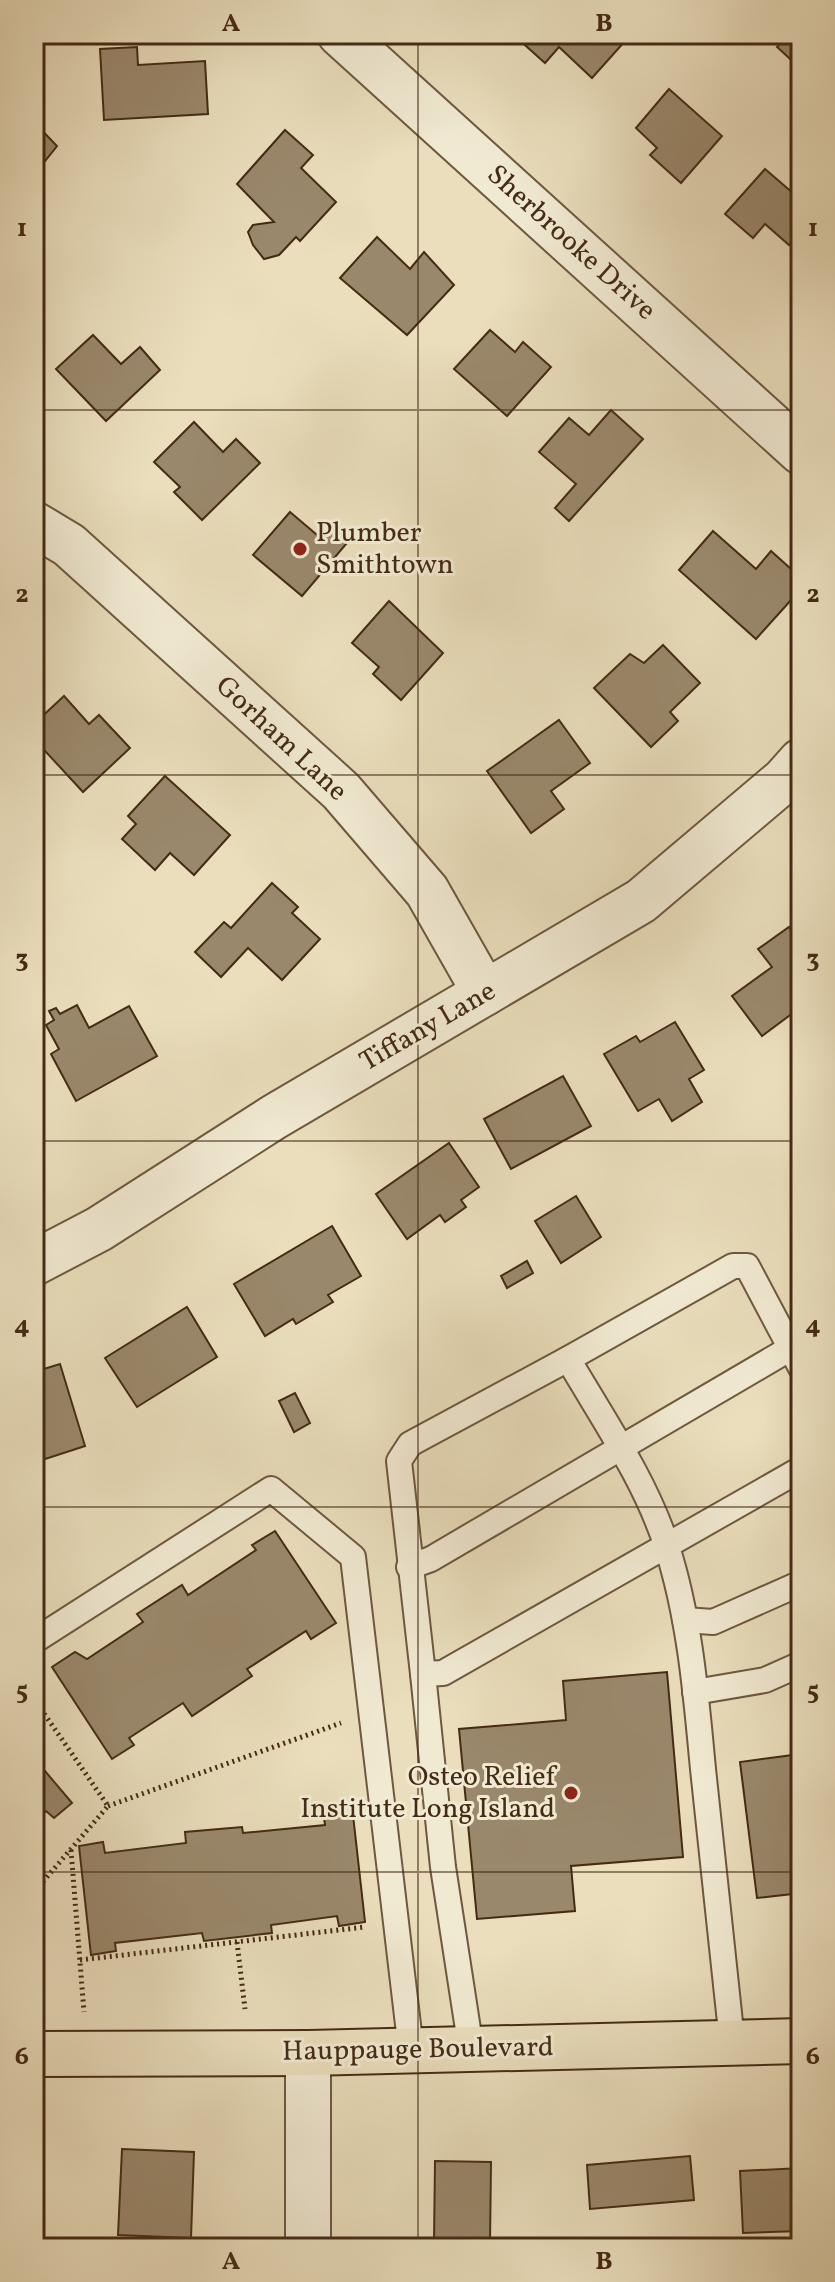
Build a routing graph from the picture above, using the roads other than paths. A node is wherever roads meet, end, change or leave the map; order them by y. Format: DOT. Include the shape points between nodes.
graph roads {
  1 [pos="340,34"];
  2 [pos="801,452"];
  3 [pos="34,524"];
  4 [pos="801,761"];
  5 [pos="485,993"];
  6 [pos="34,1263"];
  7 [pos="796,1358"];
  8 [pos="568,1359"];
  9 [pos="619,1448"];
  10 [pos="801,1469"];
  11 [pos="667,1546"];
  12 [pos="409,1567"];
  13 [pos="801,1583"];
  14 [pos="685,1620"];
  15 [pos="34,1641"];
  16 [pos="801,1664"];
  17 [pos="423,1674"];
  18 [pos="695,1692"];
  19 [pos="732,2041"];
  20 [pos="801,2041"];
  21 [pos="471,2049"];
  22 [pos="411,2050"];
  23 [pos="308,2053"];
  24 [pos="34,2054"];
  25 [pos="308,2248"];
  1 -- 2 [label="street, Sherbrooke Drive"];
  3 -- 5 [label="street, Gorham Lane" via="69,545 341,791 427,891"];
  4 -- 5 [label="street, Tiffany Lane" via="641,901"];
  5 -- 6 [label="street, Tiffany Lane" via="274,1117 99,1229"];
  7 -- 8 [label="lane" via="747,1266 733,1266"];
  7 -- 9 [label="lane"];
  8 -- 9 [label="lane"];
  8 -- 12 [label="lane" via="410,1444 399,1461"];
  9 -- 11 [label="lane"];
  9 -- 12 [label="lane"];
  10 -- 11 [label="lane"];
  11 -- 14 [label="lane"];
  11 -- 17 [label="lane" via="443,1673"];
  12 -- 17 [label="lane"];
  13 -- 14 [label="lane" via="713,1622"];
  14 -- 18 [label="lane"];
  15 -- 22 [label="lane" via="271,1489 353,1557"];
  16 -- 18 [label="lane" via="765,1680"];
  17 -- 21 [label="lane" via="443,1867"];
  18 -- 19 [label="lane"];
  19 -- 20 [label="main road, Hauppauge Boulevard"];
  19 -- 21 [label="main road, Hauppauge Boulevard"];
  21 -- 22 [label="main road, Hauppauge Boulevard"];
  22 -- 23 [label="main road, Hauppauge Boulevard"];
  23 -- 24 [label="main road, Hauppauge Boulevard"];
  23 -- 25 [label="street"];
}
